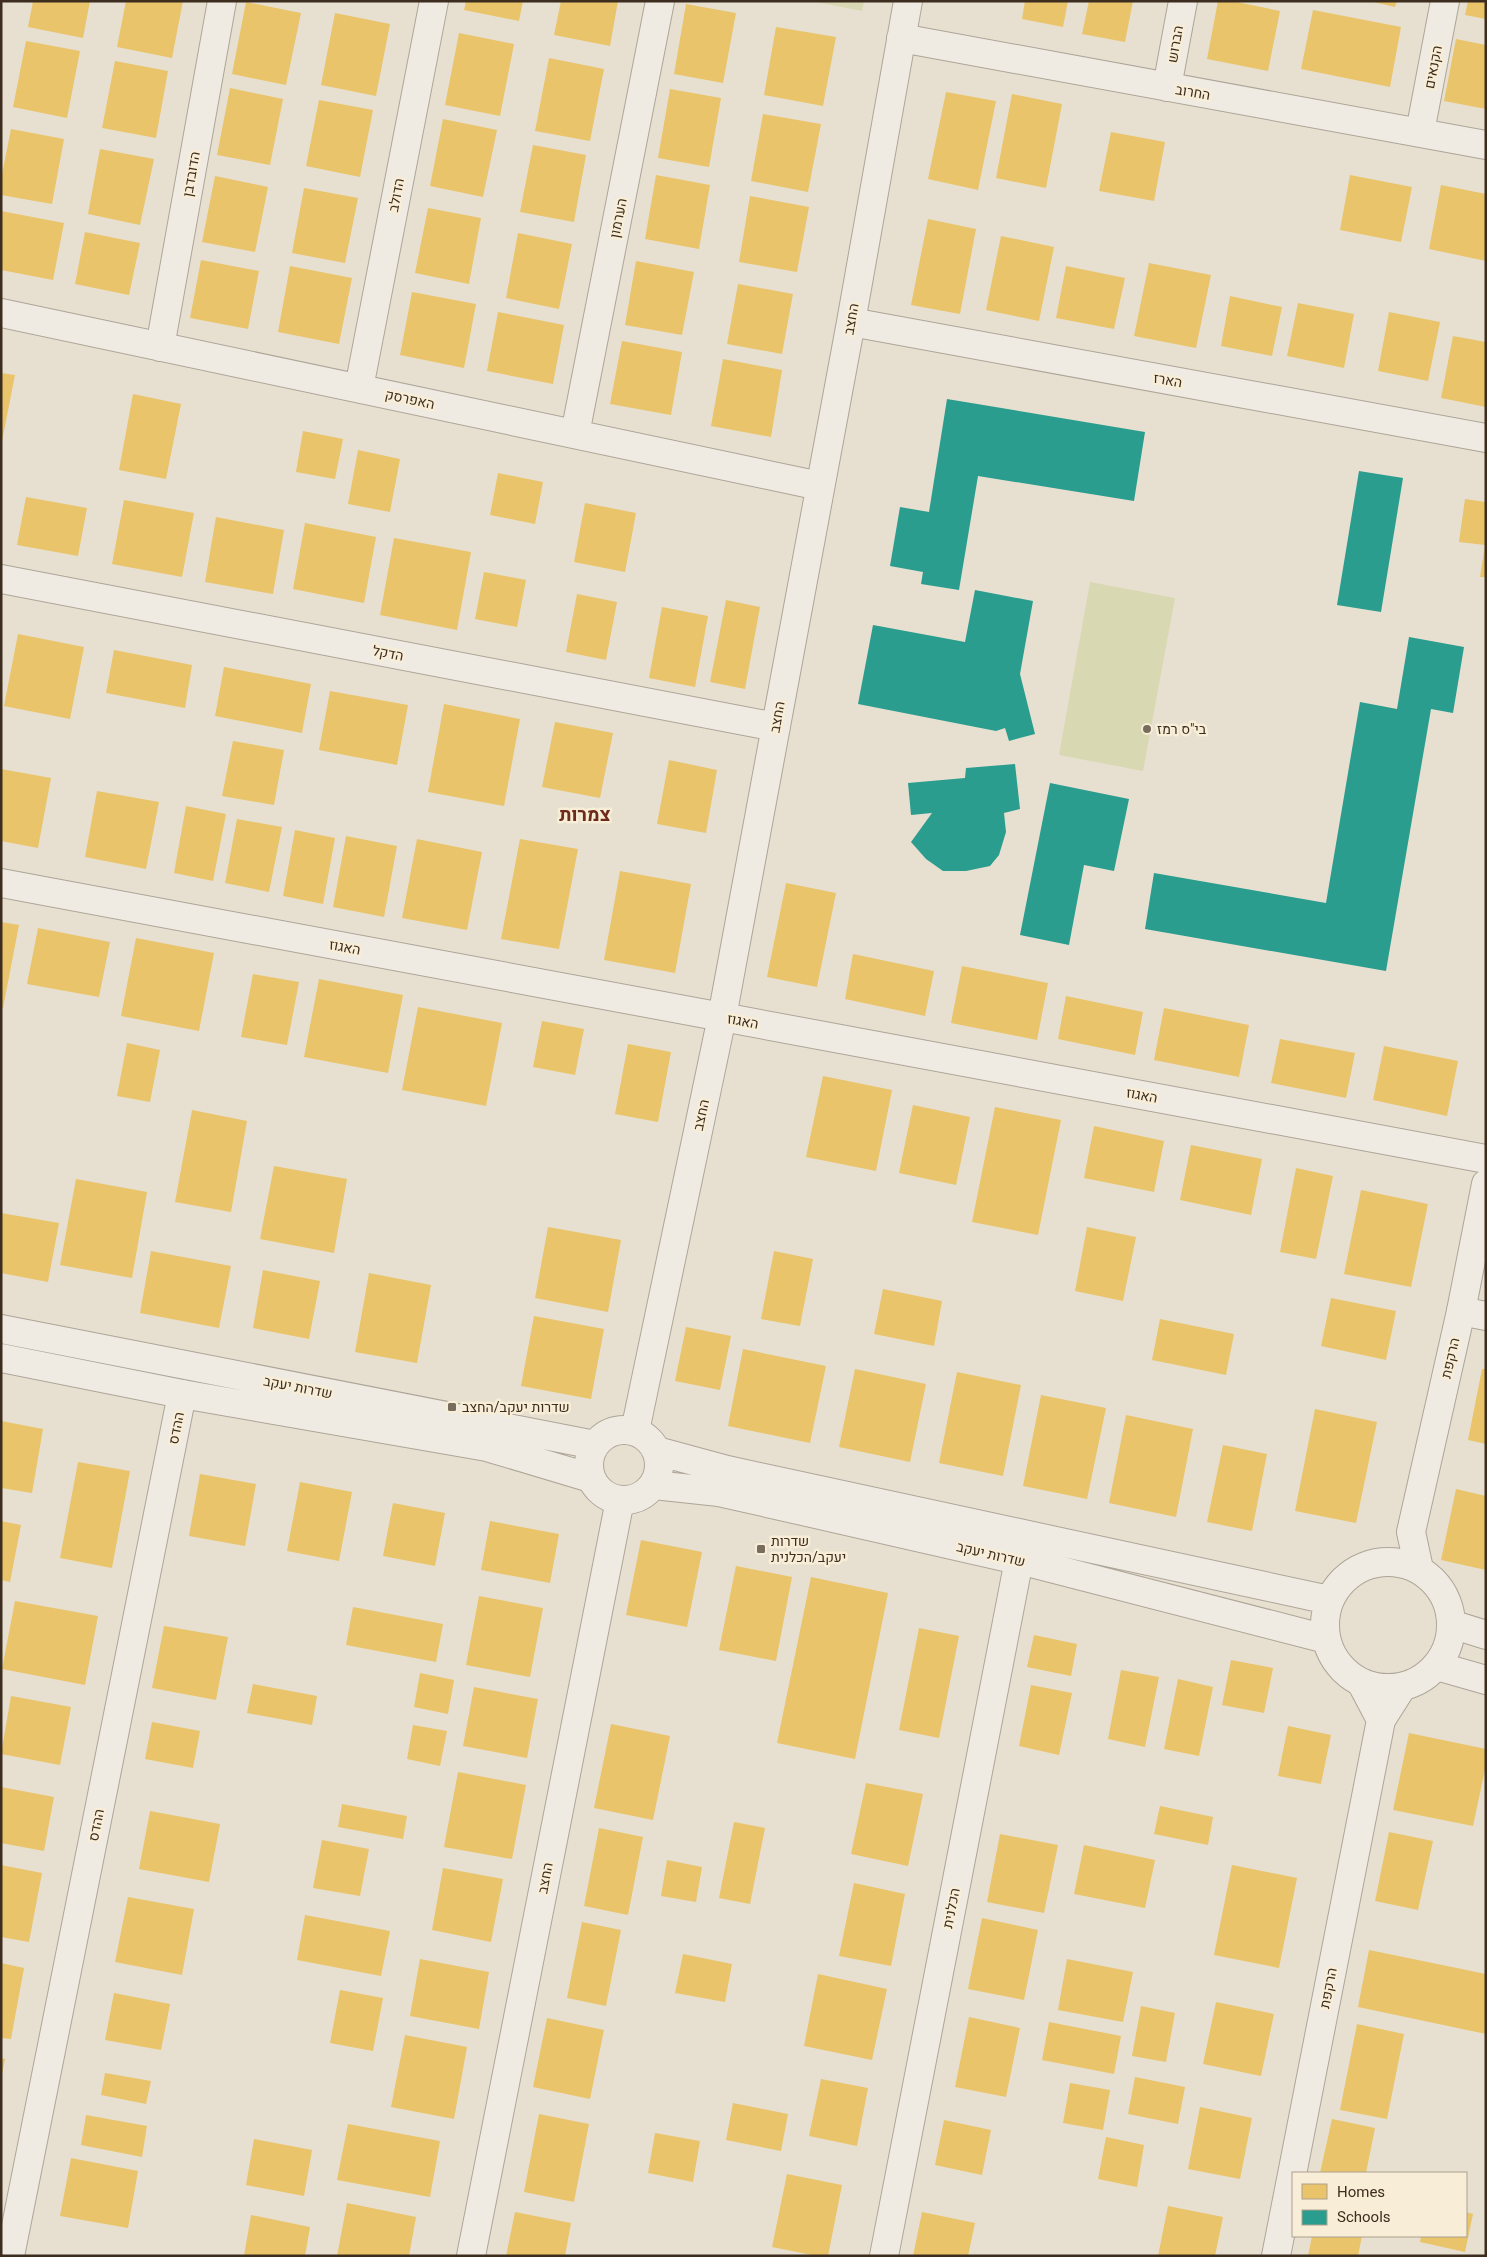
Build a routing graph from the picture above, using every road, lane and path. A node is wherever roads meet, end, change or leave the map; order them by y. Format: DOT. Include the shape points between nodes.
graph roads {
  1 [pos="222,1"];
  2 [pos="434,1"];
  3 [pos="660,1"];
  4 [pos="908,1"];
  5 [pos="1183,1"];
  6 [pos="1445,1"];
  7 [pos="901,38"];
  8 [pos="1167,87"];
  9 [pos="1420,132"];
  10 [pos="1486,145"];
  11 [pos="1,313"];
  12 [pos="851,322"];
  13 [pos="160,347"];
  14 [pos="359,388"];
  15 [pos="576,434"];
  16 [pos="1486,438"];
  17 [pos="820,486"];
  18 [pos="1,579"];
  19 [pos="776,727"];
  20 [pos="1,883"];
  21 [pos="722,1017"];
  22 [pos="1486,1159"];
  23 [pos="1486,1184"];
  24 [pos="1474,1314"];
  25 [pos="1,1329"];
  26 [pos="1,1358"];
  27 [pos="182,1394"];
  28 [pos="635,1431"];
  29 [pos="595,1445"];
  30 [pos="657,1451"];
  31 [pos="591,1478"];
  32 [pos="654,1485"];
  33 [pos="620,1500"];
  34 [pos="1410,1532"];
  35 [pos="1019,1560"];
  36 [pos="1387,1562"];
  37 [pos="1419,1569"];
  38 [pos="1329,1600"];
  39 [pos="1452,1624"];
  40 [pos="1486,1635"];
  41 [pos="1326,1639"];
  42 [pos="1437,1666"];
  43 [pos="1486,1680"];
  44 [pos="1362,1684"];
  45 [pos="1402,1687"];
  46 [pos="1380,1720"];
  47 [pos="1292,2172"];
  48 [pos="1292,2174"];
  49 [pos="10,2256"];
  50 [pos="471,2256"];
  51 [pos="884,2256"];
  52 [pos="1276,2256"];
  1 -- 13 [label="street, הדובדבן"];
  2 -- 14 [label="street, הדולב"];
  3 -- 15 [label="street, הערמון"];
  4 -- 7 [label="street, החצב"];
  5 -- 8 [label="street, הברוש"];
  6 -- 9 [label="street, הקנאים"];
  7 -- 8 [label="street, החרוב"];
  7 -- 12 [label="street, החצב"];
  8 -- 9 [label="street, החרוב"];
  9 -- 10 [label="street, החרוב"];
  11 -- 13 [label="street, האפרסק"];
  12 -- 16 [label="street, הארז"];
  12 -- 17 [label="street, החצב"];
  13 -- 14 [label="street, האפרסק"];
  14 -- 15 [label="street, האפרסק"];
  15 -- 17 [label="street, האפרסק"];
  17 -- 19 [label="street, החצב"];
  18 -- 19 [label="street, הדקל"];
  19 -- 21 [label="street, החצב"];
  20 -- 21 [label="street, האגוז"];
  21 -- 22 [label="street, האגוז"];
  21 -- 28 [label="street, החצב"];
  23 -- 24 [label="street, הרקפת"];
  24 -- 34 [label="street, הרקפת"];
  25 -- 29 [label="street, שדרות יעקב"];
  26 -- 27 [label="street, שדרות יעקב"];
  27 -- 31 [label="street, שדרות יעקב" via="487,1446"];
  27 -- 49 [label="street, ההדס"];
  28 -- 29 [label="street" via="612,1431"];
  28 -- 30 [label="street" via="652,1442"];
  29 -- 31 [label="street" via="590,1456"];
  30 -- 32 [label="street" via="660,1463"];
  30 -- 38 [label="street, שדרות יעקב" via="726,1470"];
  31 -- 33 [label="street" via="602,1493"];
  32 -- 33 [label="street" via="639,1497"];
  32 -- 35 [label="street, שדרות יעקב" via="719,1492"];
  33 -- 50 [label="street, החצב"];
  34 -- 36 [label="street, הרקפת"];
  34 -- 37 [label="street, הרקפת"];
  35 -- 41 [label="street, שדרות יעקב"];
  35 -- 51 [label="street, הכלנית"];
  36 -- 37 [label="street"];
  36 -- 38 [label="street" via="1376,1562 1355,1570 1340,1582"];
  37 -- 39 [label="street" via="1440,1589"];
  38 -- 41 [label="street" via="1324,1619"];
  39 -- 40 [label="street"];
  39 -- 42 [label="street" via="1448,1646"];
  41 -- 44 [label="street" via="1333,1658 1346,1674"];
  42 -- 43 [label="street"];
  42 -- 45 [label="street" via="1421,1680"];
  44 -- 45 [label="street" via="1382,1689"];
  44 -- 46 [label="street"];
  45 -- 46 [label="street, הרקפת"];
  46 -- 47 [label="street, הרקפת"];
  48 -- 52 [label="street, הרקפת"];
}
